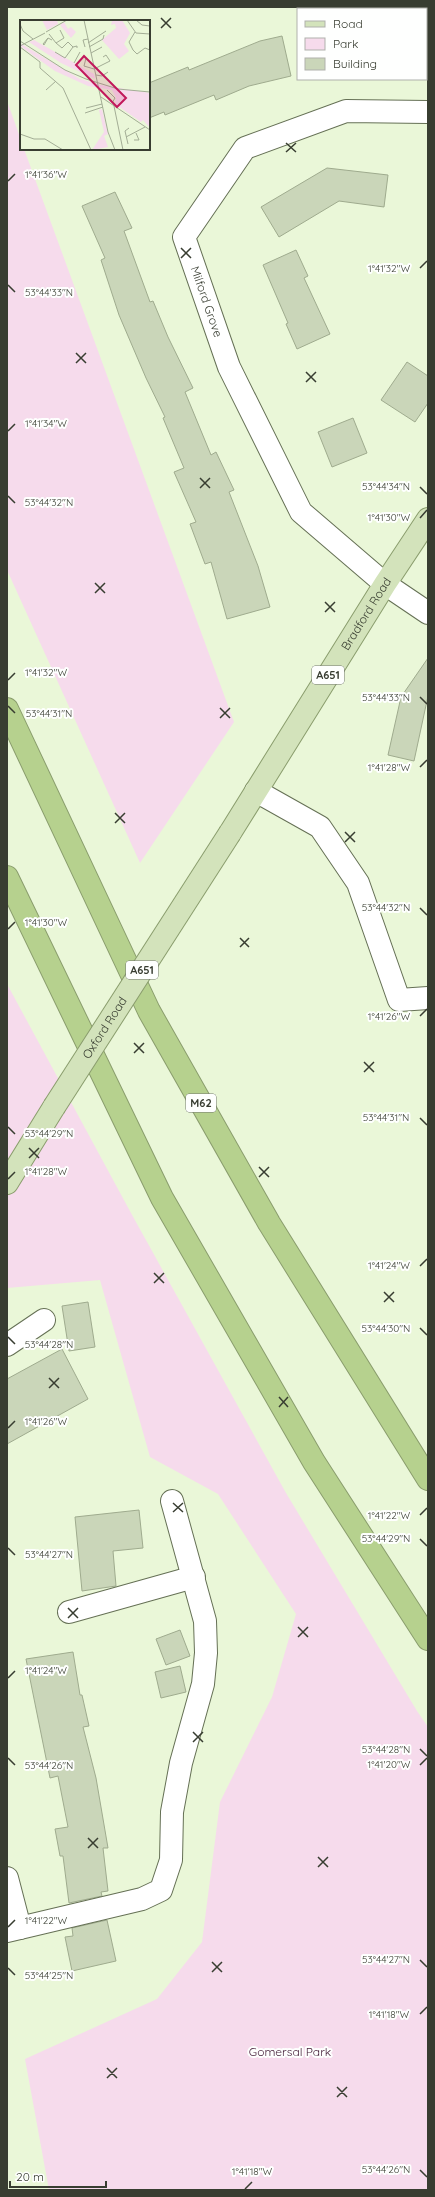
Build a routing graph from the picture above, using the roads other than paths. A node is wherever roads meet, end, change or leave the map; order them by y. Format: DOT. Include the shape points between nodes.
graph roads {
  1 [pos="428,112"];
  2 [pos="428,518"];
  3 [pos="385,584"];
  4 [pos="428,612"];
  5 [pos="7,709"];
  6 [pos="256,791"];
  7 [pos="230,833"];
  8 [pos="7,877"];
  9 [pos="428,998"];
  10 [pos="7,1182"];
  11 [pos="44,1320"];
  12 [pos="7,1345"];
  13 [pos="428,1479"];
  14 [pos="172,1501"];
  15 [pos="194,1577"];
  16 [pos="69,1612"];
  17 [pos="428,1639"];
  18 [pos="7,1878"];
  19 [pos="13,1930"];
  1 -- 3 [label="street, Milford Grove" via="346,111 245,148 184,238 229,367 301,512"];
  2 -- 3 [label="main road, Bradford Road / A651"];
  3 -- 4 [label="street"];
  3 -- 6 [label="main road, Bradford Road / A651"];
  5 -- 13 [label="highway, M62" via="149,1011 269,1223"];
  6 -- 7 [label="main road, Bradford Road / A651"];
  6 -- 9 [label="street" via="320,827 358,883 399,1000"];
  7 -- 10 [label="main road, Oxford Road / A651, bridge"];
  8 -- 17 [label="highway" via="162,1198 314,1462"];
  11 -- 12 [label="street"];
  14 -- 15 [label="street"];
  15 -- 16 [label="street"];
  15 -- 19 [label="street" via="205,1621 206,1653 203,1684 173,1805 171,1860 161,1890 142,1899"];
  18 -- 19 [label="street"];
}
